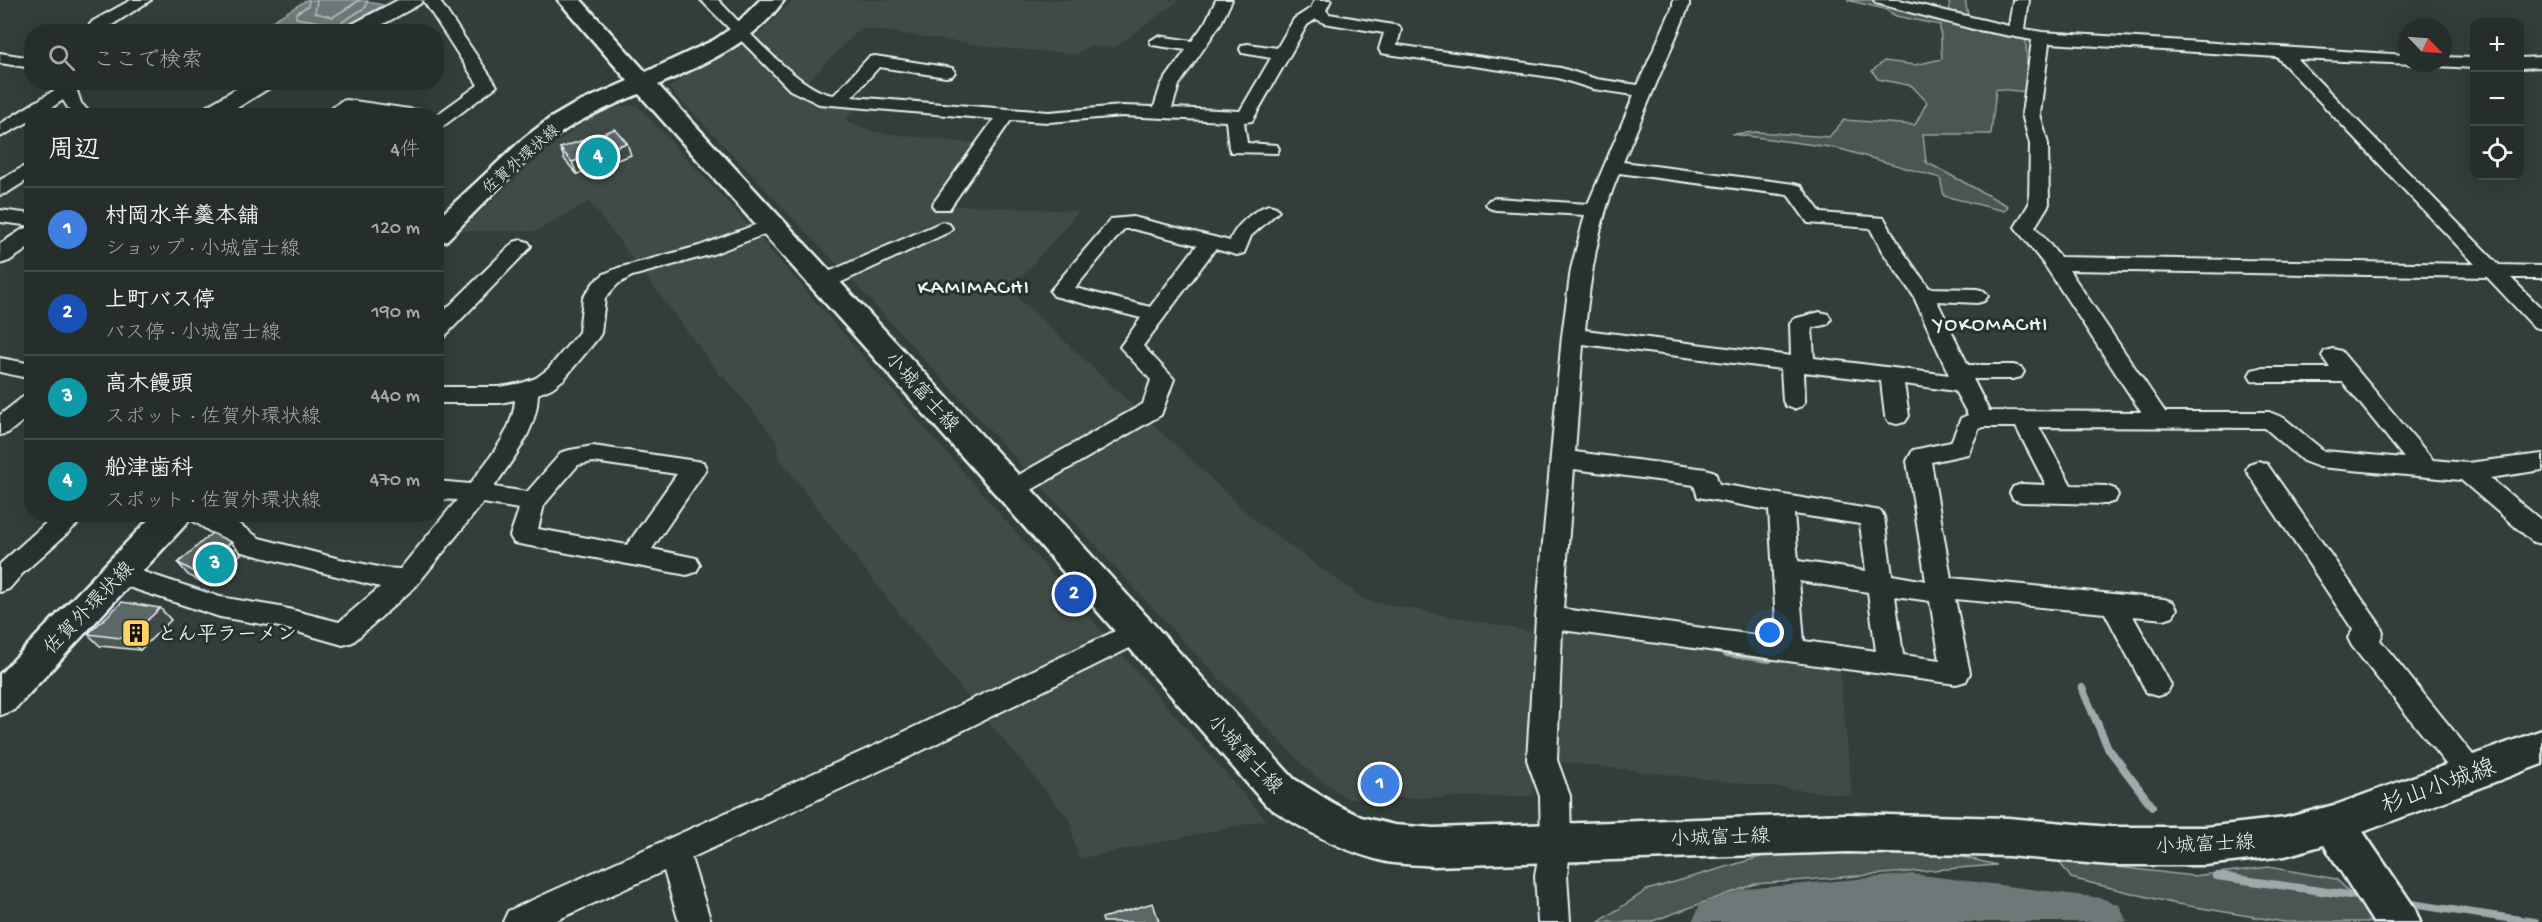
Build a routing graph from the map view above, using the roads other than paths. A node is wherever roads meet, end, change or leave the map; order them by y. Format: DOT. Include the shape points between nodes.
graph roads {
  1 [pos="143,0"];
  2 [pos="413,0"];
  3 [pos="431,0"];
  4 [pos="569,0"];
  5 [pos="709,0"];
  6 [pos="773,0"];
  7 [pos="1224,0"];
  8 [pos="1682,0"];
  9 [pos="1882,0"];
  10 [pos="2021,0"];
  11 [pos="1320,5"];
  12 [pos="99,24"];
  13 [pos="367,24"];
  14 [pos="741,32"];
  15 [pos="2016,33"];
  16 [pos="2041,37"];
  17 [pos="1158,41"];
  18 [pos="1197,46"];
  19 [pos="1248,49"];
  20 [pos="2282,53"];
  21 [pos="1282,54"];
  22 [pos="0,58"];
  23 [pos="2398,59"];
  24 [pos="24,62"];
  25 [pos="2452,62"];
  26 [pos="2542,62"];
  27 [pos="2470,63"];
  28 [pos="2524,63"];
  29 [pos="24,65"];
  30 [pos="946,72"];
  31 [pos="0,78"];
  32 [pos="643,83"];
  33 [pos="60,90"];
  34 [pos="67,90"];
  35 [pos="250,90"];
  36 [pos="1643,91"];
  37 [pos="839,101"];
  38 [pos="34,108"];
  39 [pos="76,108"];
  40 [pos="220,108"];
  41 [pos="343,108"];
  42 [pos="368,108"];
  43 [pos="1006,113"];
  44 [pos="1161,113"];
  45 [pos="24,115"];
  46 [pos="1234,116"];
  47 [pos="444,117"];
  48 [pos="0,132"];
  49 [pos="1270,149"];
  50 [pos="1612,166"];
  51 [pos="24,173"];
  52 [pos="0,189"];
  53 [pos="1496,204"];
  54 [pos="942,205"];
  55 [pos="1596,210"];
  56 [pos="1269,211"];
  57 [pos="0,216"];
  58 [pos="24,219"];
  59 [pos="771,225"];
  60 [pos="444,226"];
  61 [pos="942,228"];
  62 [pos="24,240"];
  63 [pos="1210,242"];
  64 [pos="520,246"];
  65 [pos="0,256"];
  66 [pos="2054,263"];
  67 [pos="2493,271"];
  68 [pos="2542,272"];
  69 [pos="824,282"];
  70 [pos="1923,294"];
  71 [pos="1977,296"];
  72 [pos="1154,315"];
  73 [pos="1820,319"];
  74 [pos="2542,322"];
  75 [pos="444,324"];
  76 [pos="1573,336"];
  77 [pos="2333,356"];
  78 [pos="1803,364"];
  79 [pos="0,365"];
  80 [pos="24,370"];
  81 [pos="2013,372"];
  82 [pos="1891,375"];
  83 [pos="2260,375"];
  84 [pos="2349,375"];
  85 [pos="1961,378"];
  86 [pos="527,390"];
  87 [pos="444,395"];
  88 [pos="1794,400"];
  89 [pos="24,408"];
  90 [pos="1897,416"];
  91 [pos="1981,419"];
  92 [pos="2023,419"];
  93 [pos="2159,420"];
  94 [pos="0,427"];
  95 [pos="1563,459"];
  96 [pos="2542,462"];
  97 [pos="2427,468"];
  98 [pos="2258,470"];
  99 [pos="2467,472"];
  100 [pos="1012,490"];
  101 [pos="444,491"];
  102 [pos="477,493"];
  103 [pos="2022,493"];
  104 [pos="2064,494"];
  105 [pos="2106,495"];
  106 [pos="533,502"];
  107 [pos="1781,502"];
  108 [pos="63,522"];
  109 [pos="168,522"];
  110 [pos="216,522"];
  111 [pos="2542,535"];
  112 [pos="634,555"];
  113 [pos="687,565"];
  114 [pos="1785,569"];
  115 [pos="4,571"];
  116 [pos="119,574"];
  117 [pos="407,579"];
  118 [pos="1880,584"];
  119 [pos="1941,590"];
  120 [pos="2113,604"];
  121 [pos="2163,609"];
  122 [pos="1549,618"];
  123 [pos="1136,632"];
  124 [pos="1791,651"];
  125 [pos="1891,665"];
  126 [pos="2157,685"];
  127 [pos="0,699"];
  128 [pos="2542,747"];
  129 [pos="2471,774"];
  130 [pos="2334,824"];
  131 [pos="1556,843"];
  132 [pos="673,850"];
  133 [pos="519,922"];
  134 [pos="695,922"];
  135 [pos="1554,922"];
  136 [pos="2398,922"];
  1 -- 12 [label="street"];
  2 -- 13 [label="street"];
  3 -- 47 [label="street" via="488,86"];
  4 -- 32 [label="main road"];
  5 -- 14 [label="street"];
  6 -- 14 [label="main road"];
  7 -- 18 [label="street"];
  8 -- 36 [label="street"];
  9 -- 15 [label="street"];
  10 -- 15 [label="street"];
  11 -- 21 [label="street" via="1300,22"];
  11 -- 36 [label="street" via="1324,18 1393,30 1387,49 1561,73 1593,84"];
  14 -- 32 [label="main road"];
  14 -- 37 [label="street" via="796,87 810,95"];
  15 -- 16 [label="street"];
  16 -- 20 [label="street"];
  16 -- 66 [label="street" via="2031,114 2039,144 2039,204 2025,227"];
  17 -- 18 [label="street"];
  18 -- 44 [label="street" via="1170,85"];
  19 -- 21 [label="street"];
  20 -- 23 [label="street"];
  20 -- 67 [label="street"];
  21 -- 46 [label="street" via="1246,117"];
  22 -- 24 [label="street"];
  25 -- 27 [label="street"];
  26 -- 28 [label="street"];
  29 -- 31 [label="street"];
  30 -- 37 [label="street" via="875,61"];
  32 -- 59 [label="main road, 小城富士線"];
  32 -- 60 [label="main road, 佐賀外環状線" via="558,124"];
  33 -- 38 [label="street"];
  34 -- 39 [label="street"];
  35 -- 40 [label="street"];
  36 -- 50 [label="street"];
  37 -- 43 [label="street"];
  41 -- 42 [label="street" via="347,105"];
  43 -- 44 [label="street" via="1049,117 1112,111"];
  43 -- 54 [label="street"];
  44 -- 46 [label="street"];
  45 -- 48 [label="street"];
  46 -- 49 [label="street" via="1238,148"];
  50 -- 55 [label="street"];
  50 -- 70 [label="street" via="1794,189 1815,219 1876,222"];
  51 -- 52 [label="street"];
  53 -- 55 [label="street"];
  55 -- 76 [label="street" via="1581,269"];
  56 -- 63 [label="street" via="1242,234 1237,249"];
  57 -- 58 [label="street"];
  59 -- 69 [label="main road, 小城富士線"];
  59 -- 86 [label="street" via="611,279 594,298 590,333 575,353 556,374"];
  61 -- 69 [label="street"];
  62 -- 65 [label="street"];
  63 -- 72 [label="street"];
  63 -- 72 [label="street" via="1133,223 1118,223 1061,291"];
  64 -- 75 [label="street"];
  66 -- 67 [label="street"];
  66 -- 93 [label="street"];
  67 -- 68 [label="street"];
  67 -- 74 [label="street"];
  69 -- 100 [label="main road, 小城富士線"];
  70 -- 71 [label="street"];
  70 -- 85 [label="street"];
  72 -- 100 [label="street" via="1131,347 1163,379 1153,409"];
  73 -- 78 [label="street" via="1801,324"];
  76 -- 78 [label="street"];
  76 -- 95 [label="street"];
  77 -- 84 [label="street"];
  78 -- 82 [label="street"];
  78 -- 88 [label="street" via="1792,368"];
  79 -- 80 [label="street"];
  81 -- 85 [label="street"];
  82 -- 85 [label="street"];
  82 -- 90 [label="street"];
  83 -- 84 [label="street"];
  84 -- 97 [label="street"];
  85 -- 91 [label="street"];
  86 -- 87 [label="street" via="500,395"];
  86 -- 102 [label="street" via="526,412 516,437"];
  89 -- 94 [label="street"];
  91 -- 92 [label="street"];
  91 -- 119 [label="street" via="1969,424 1960,448 1921,456 1919,461"];
  92 -- 93 [label="street"];
  92 -- 104 [label="street"];
  93 -- 97 [label="street" via="2269,420 2281,425 2308,454 2319,459"];
  95 -- 107 [label="street" via="1706,478 1707,490"];
  95 -- 122 [label="street"];
  96 -- 99 [label="street"];
  97 -- 99 [label="street"];
  98 -- 129 [label="street" via="2370,633 2362,638"];
  99 -- 111 [label="street"];
  100 -- 123 [label="main road, 小城富士線"];
  101 -- 102 [label="street"];
  102 -- 106 [label="street"];
  102 -- 117 [label="street"];
  103 -- 104 [label="street"];
  104 -- 105 [label="street"];
  106 -- 112 [label="street" via="523,536"];
  106 -- 112 [label="street" via="570,458 593,454 694,468"];
  107 -- 114 [label="street"];
  107 -- 118 [label="street" via="1872,517"];
  108 -- 115 [label="street"];
  109 -- 116 [label="main road, 佐賀外環状線"];
  110 -- 117 [label="street" via="251,545 362,573"];
  112 -- 113 [label="street"];
  114 -- 118 [label="street"];
  114 -- 124 [label="street"];
  116 -- 117 [label="street" via="220,607 280,616 343,634"];
  116 -- 127 [label="main road, 佐賀外環状線"];
  118 -- 119 [label="street"];
  118 -- 125 [label="street"];
  119 -- 120 [label="street"];
  119 -- 125 [label="street" via="1956,673"];
  120 -- 121 [label="street"];
  120 -- 126 [label="street"];
  122 -- 124 [label="street"];
  122 -- 131 [label="street" via="1542,760 1555,796"];
  123 -- 131 [label="main road, 小城富士線" via="1280,792 1313,815 1343,830 1388,843 1434,847"];
  123 -- 132 [label="street" via="895,750"];
  124 -- 125 [label="street"];
  128 -- 129 [label="main road, 杉山小城線"];
  129 -- 130 [label="main road, 杉山小城線"];
  130 -- 131 [label="main road, 小城富士線" via="2285,837 2205,846 2110,846 2008,837 1848,833"];
  130 -- 136 [label="main road"];
  131 -- 135 [label="street" via="1551,875"];
  132 -- 133 [label="street"];
  132 -- 134 [label="street"];
}
